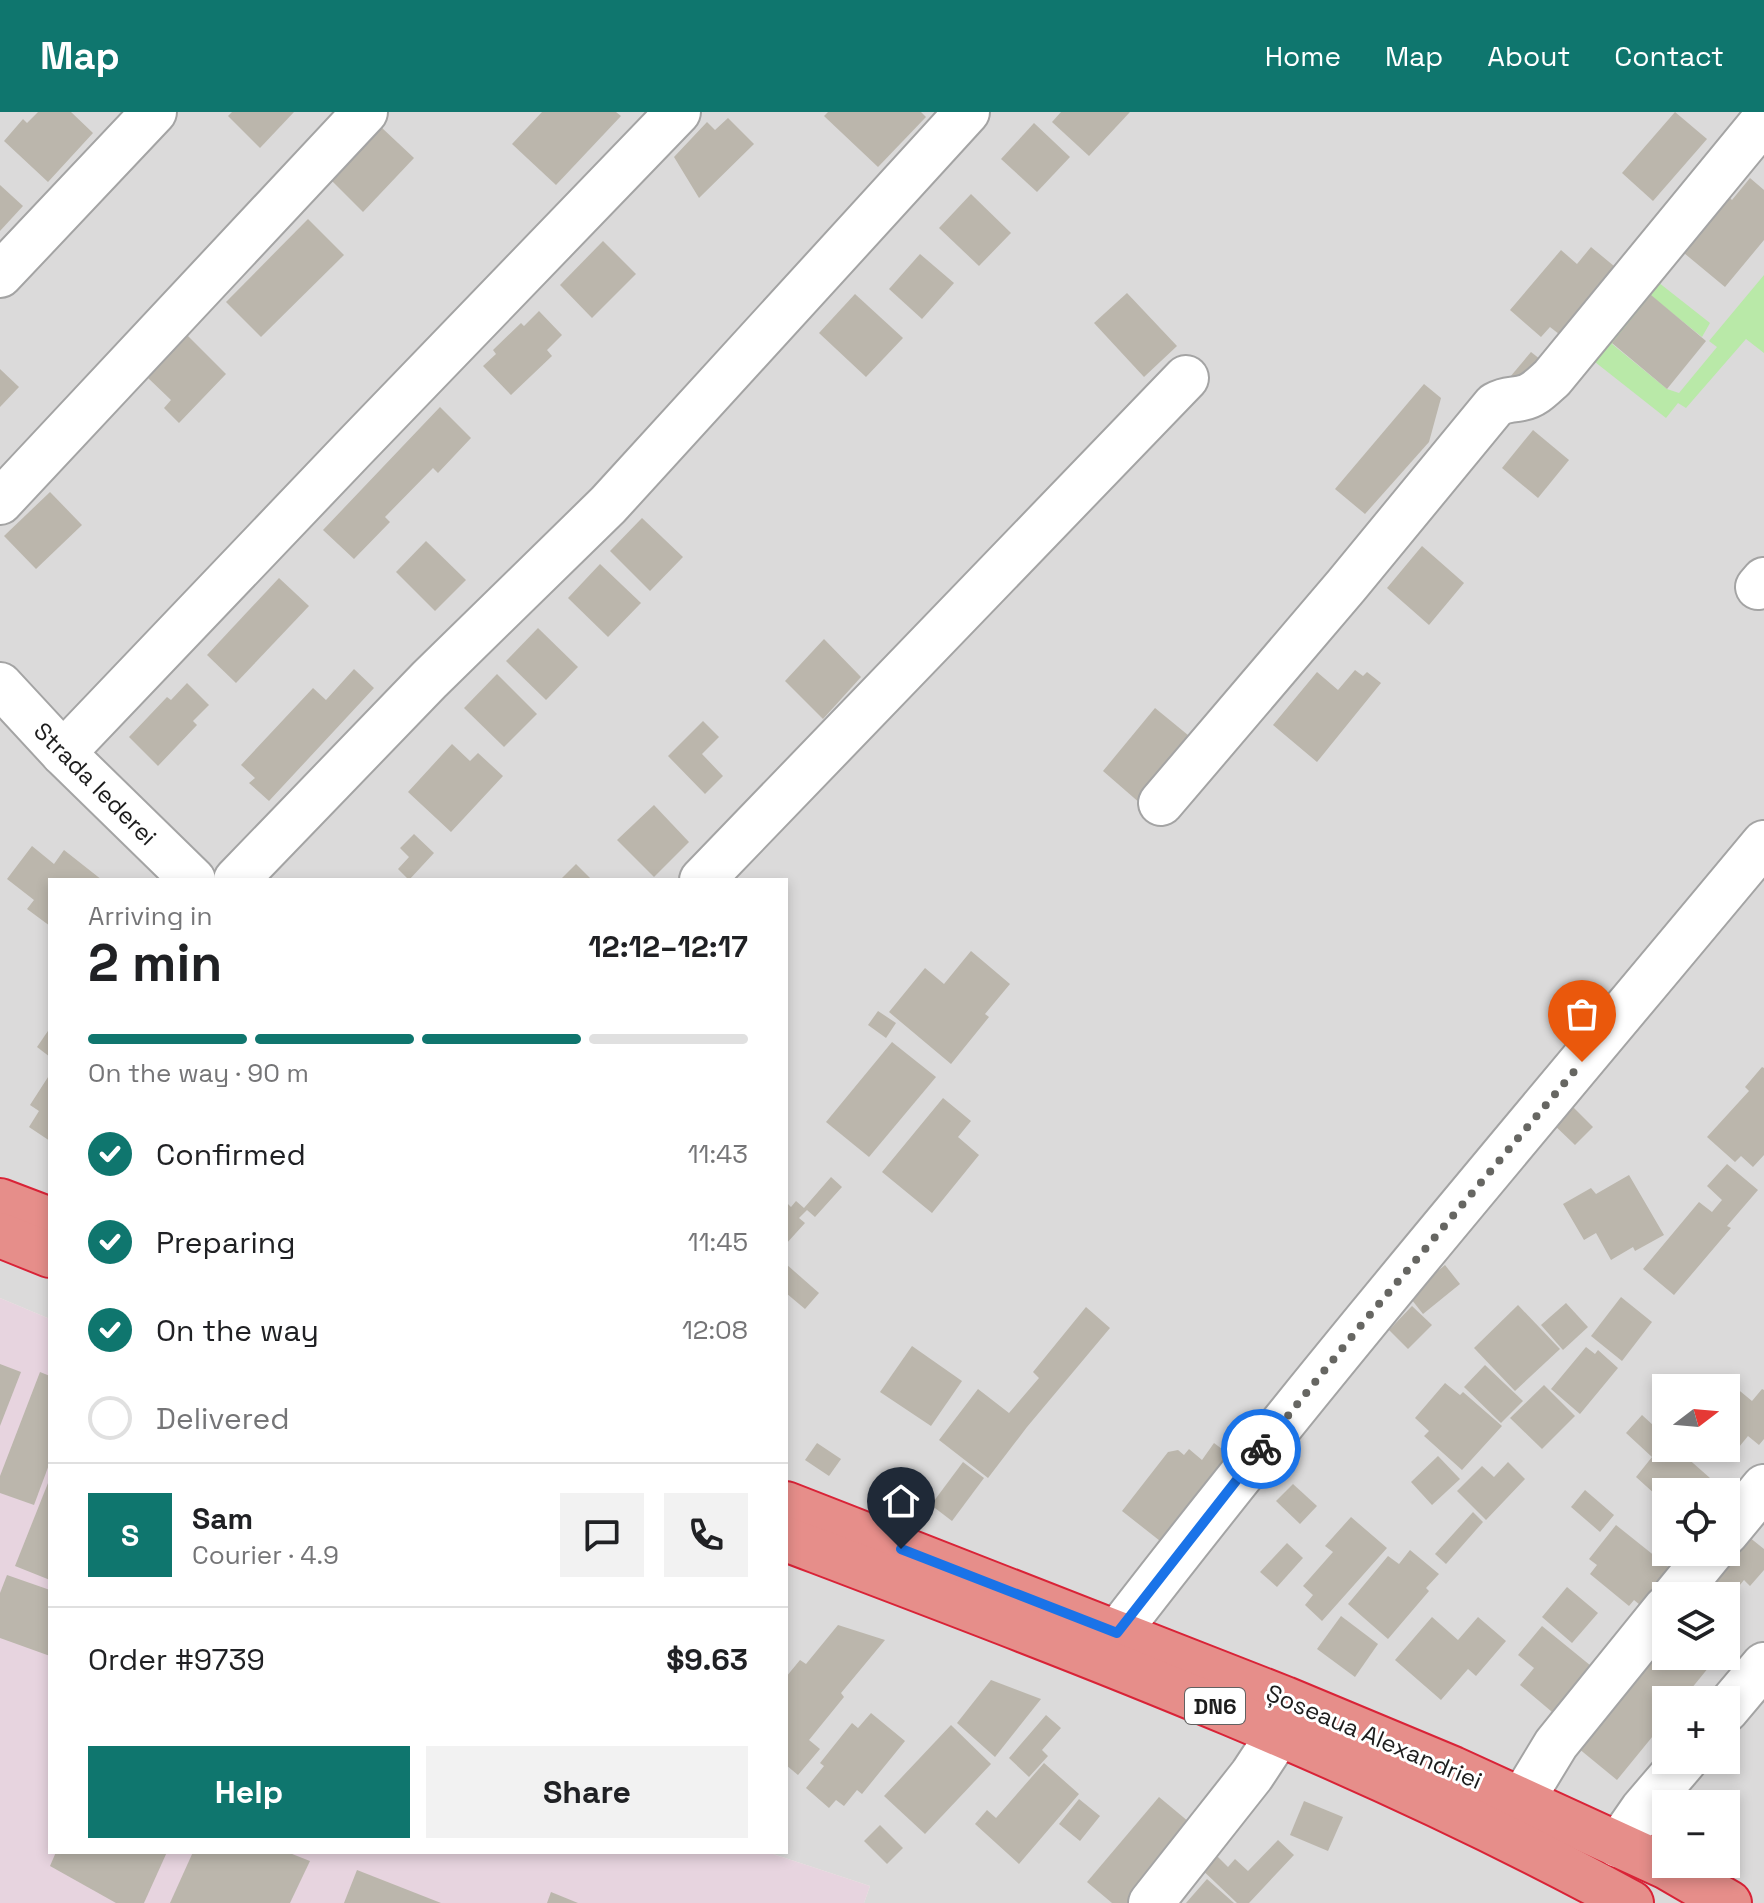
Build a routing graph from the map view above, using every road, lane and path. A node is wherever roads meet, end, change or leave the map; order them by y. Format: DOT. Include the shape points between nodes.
graph roads {
  1 [pos="154,112"];
  2 [pos="365,112"];
  3 [pos="678,112"];
  4 [pos="967,112"];
  5 [pos="1764,120"];
  6 [pos="0,275"];
  7 [pos="1186,378"];
  8 [pos="0,502"];
  9 [pos="0,685"];
  10 [pos="63,753"];
  11 [pos="1161,803"];
  12 [pos="1764,843"];
  13 [pos="191,878"];
  14 [pos="238,878"];
  15 [pos="704,878"];
  16 [pos="0,1201"];
  17 [pos="48,1219"];
  18 [pos="0,1235"];
  19 [pos="48,1254"];
  20 [pos="1764,1487"];
  21 [pos="788,1505"];
  22 [pos="1740,1516"];
  23 [pos="788,1540"];
  24 [pos="1700,1566"];
  25 [pos="1686,1582"];
  26 [pos="1652,1625"];
  27 [pos="1117,1633"];
  28 [pos="1764,1665"];
  29 [pos="1740,1693"];
  30 [pos="1279,1734"];
  31 [pos="1673,1774"];
  32 [pos="1522,1800"];
  33 [pos="1618,1845"];
  34 [pos="1151,1903"];
  35 [pos="1631,1903"];
  36 [pos="1729,1903"];
  1 -- 6 [label="street"];
  2 -- 8 [label="street"];
  3 -- 10 [label="street"];
  4 -- 14 [label="street" via="608,505"];
  5 -- 11 [label="street" via="1552,378 1537,392 1495,405"];
  7 -- 15 [label="street"];
  9 -- 10 [label="street, Strada Iederei"];
  10 -- 13 [label="street, Strada Iederei"];
  12 -- 27 [label="street" via="1358,1329"];
  16 -- 17 [label="highway"];
  18 -- 19 [label="highway"];
  20 -- 22 [label="street"];
  21 -- 27 [label="highway, Șoseaua Alexandriei / DN6"];
  23 -- 30 [label="highway, Șoseaua Alexandriei / DN6"];
  24 -- 25 [label="street"];
  26 -- 32 [label="street" via="1556,1744"];
  27 -- 32 [label="highway, Șoseaua Alexandriei / DN6"];
  28 -- 29 [label="street"];
  30 -- 34 [label="street"];
  30 -- 35 [label="highway, Șoseaua Alexandriei / DN6" via="1425,1798"];
  31 -- 33 [label="street"];
  32 -- 33 [label="highway, Șoseaua Alexandriei / DN6"];
  33 -- 36 [label="highway, Șoseaua Alexandriei / DN6"];
}
